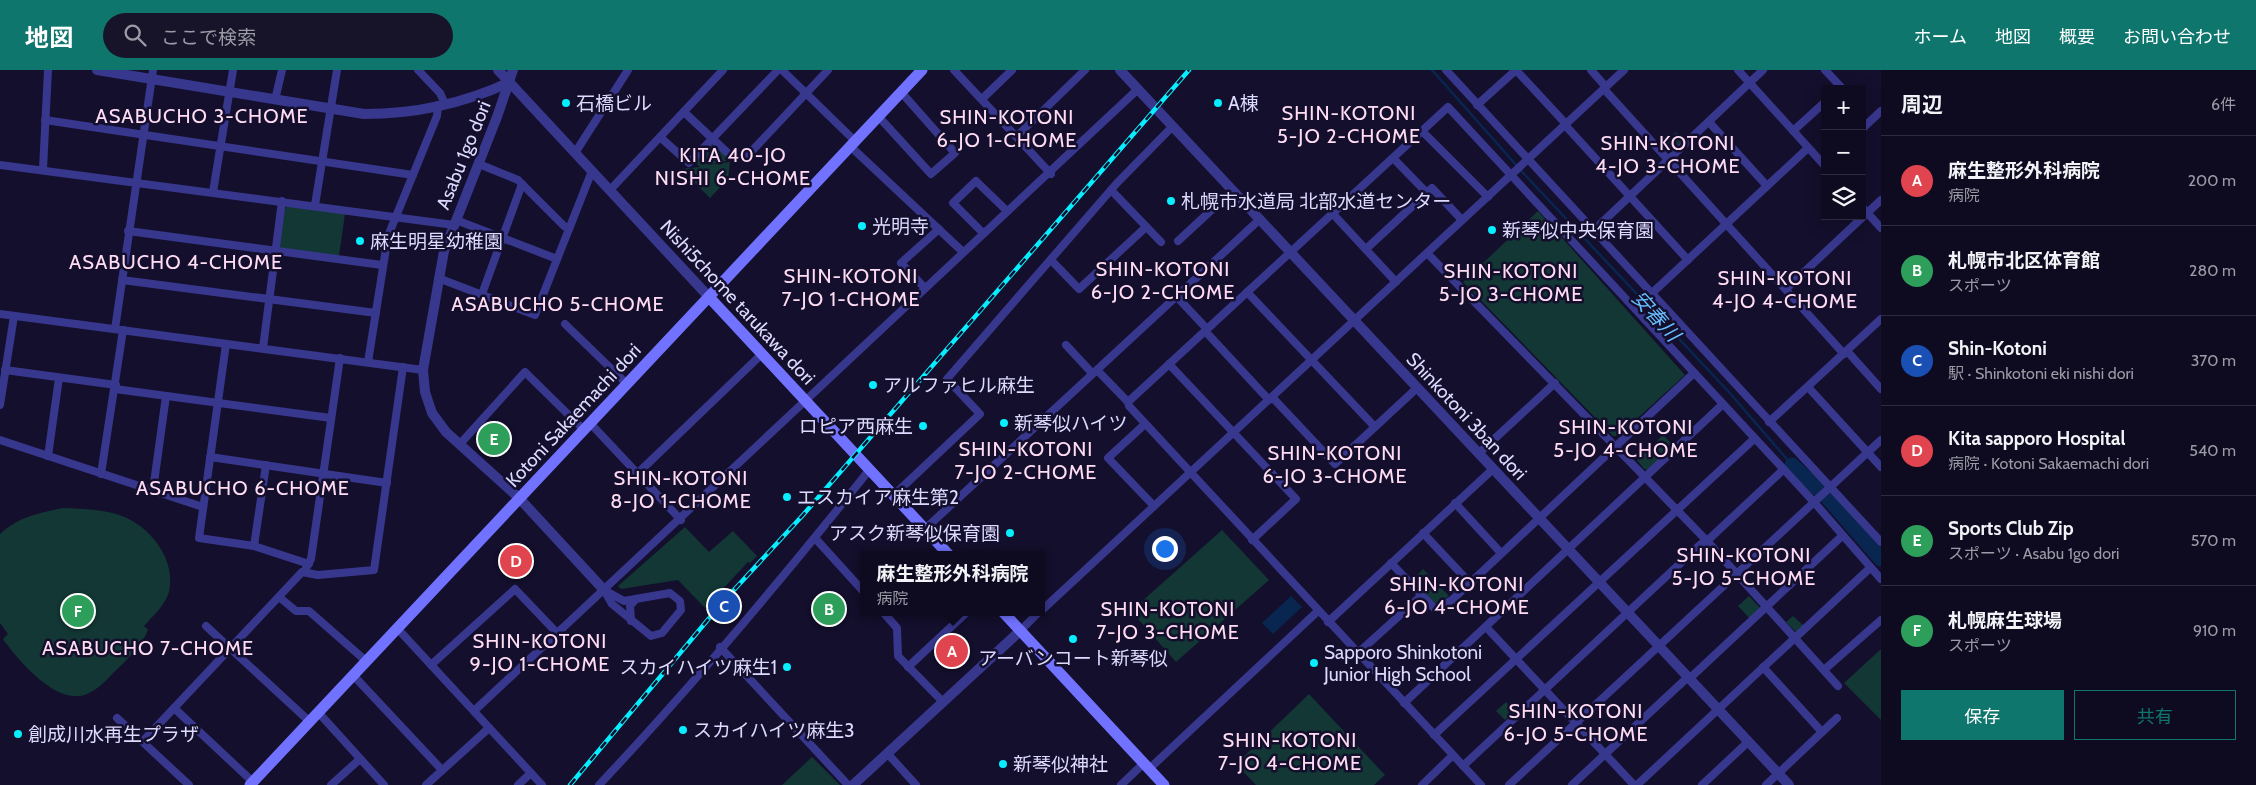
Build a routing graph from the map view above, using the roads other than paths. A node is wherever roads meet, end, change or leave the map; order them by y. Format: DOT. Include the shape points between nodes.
graph roads {
  1 [pos="48,70"];
  2 [pos="99,70"];
  3 [pos="233,70"];
  4 [pos="282,70"];
  5 [pos="337,70"];
  6 [pos="418,70"];
  7 [pos="498,70"];
  8 [pos="513,70"];
  9 [pos="628,70"];
  10 [pos="723,70"];
  11 [pos="778,70"];
  12 [pos="782,70"];
  13 [pos="828,70"];
  14 [pos="922,70"];
  15 [pos="954,70"];
  16 [pos="1012,70"];
  17 [pos="1085,70"];
  18 [pos="1516,70"];
  19 [pos="1591,70"];
  20 [pos="1624,70"];
  21 [pos="1738,70"];
  22 [pos="1763,70"];
  23 [pos="1825,70"];
  24 [pos="1449,71"];
  25 [pos="1124,72"];
  26 [pos="153,75"];
  27 [pos="510,82"];
  28 [pos="1750,83"];
  29 [pos="1839,85"];
  30 [pos="1605,88"];
  31 [pos="1137,90"];
  32 [pos="229,92"];
  33 [pos="901,92"];
  34 [pos="806,93"];
  35 [pos="982,99"];
  36 [pos="275,100"];
  37 [pos="442,105"];
  38 [pos="1477,105"];
  39 [pos="1821,106"];
  40 [pos="331,109"];
  41 [pos="1881,111"];
  42 [pos="684,112"];
  43 [pos="878,116"];
  44 [pos="45,120"];
  45 [pos="1709,122"];
  46 [pos="1566,124"];
  47 [pos="1866,125"];
  48 [pos="1172,127"];
  49 [pos="1422,131"];
  50 [pos="1793,131"];
  51 [pos="144,134"];
  52 [pos="1017,136"];
  53 [pos="660,137"];
  54 [pos="713,139"];
  55 [pos="853,143"];
  56 [pos="221,146"];
  57 [pos="1808,148"];
  58 [pos="575,153"];
  59 [pos="1393,158"];
  60 [pos="1670,159"];
  61 [pos="322,161"];
  62 [pos="1525,162"];
  63 [pos="1821,162"];
  64 [pos="479,164"];
  65 [pos="0,165"];
  66 [pos="43,169"];
  67 [pos="592,171"];
  68 [pos="1051,174"];
  69 [pos="1513,174"];
  70 [pos="413,175"];
  71 [pos="136,182"];
  72 [pos="522,184"];
  73 [pos="1767,186"];
  74 [pos="610,190"];
  75 [pos="1111,190"];
  76 [pos="1232,191"];
  77 [pos="213,192"];
  78 [pos="1427,193"];
  79 [pos="1631,195"];
  80 [pos="1488,197"];
  81 [pos="1881,200"];
  82 [pos="282,201"];
  83 [pos="314,205"];
  84 [pos="1866,209"];
  85 [pos="1007,211"];
  86 [pos="1866,211"];
  87 [pos="1333,214"];
  88 [pos="396,216"];
  89 [pos="1260,220"];
  90 [pos="1462,220"];
  91 [pos="1855,220"];
  92 [pos="455,222"];
  93 [pos="1727,224"];
  94 [pos="1146,226"];
  95 [pos="939,228"];
  96 [pos="1881,228"];
  97 [pos="569,229"];
  98 [pos="128,231"];
  99 [pos="1593,231"];
  100 [pos="983,233"];
  101 [pos="502,238"];
  102 [pos="1161,242"];
  103 [pos="1178,242"];
  104 [pos="1366,249"];
  105 [pos="275,251"];
  106 [pos="963,252"];
  107 [pos="1290,252"];
  108 [pos="1428,253"];
  109 [pos="557,259"];
  110 [pos="1051,260"];
  111 [pos="1688,260"];
  112 [pos="382,265"];
  113 [pos="438,278"];
  114 [pos="122,280"];
  115 [pos="1396,282"];
  116 [pos="925,288"];
  117 [pos="1786,289"];
  118 [pos="1247,292"];
  119 [pos="482,294"];
  120 [pos="1651,294"];
  121 [pos="709,297"];
  122 [pos="1177,297"];
  123 [pos="269,298"];
  124 [pos="376,313"];
  125 [pos="0,314"];
  126 [pos="14,316"];
  127 [pos="1881,319"];
  128 [pos="1354,321"];
  129 [pos="566,324"];
  130 [pos="119,330"];
  131 [pos="1206,330"];
  132 [pos="226,344"];
  133 [pos="1066,345"];
  134 [pos="263,348"];
  135 [pos="1845,352"];
  136 [pos="762,354"];
  137 [pos="340,358"];
  138 [pos="1312,360"];
  139 [pos="368,362"];
  140 [pos="1170,364"];
  141 [pos="403,367"];
  142 [pos="5,370"];
  143 [pos="423,370"];
  144 [pos="1095,371"];
  145 [pos="1694,373"];
  146 [pos="59,378"];
  147 [pos="1555,383"];
  148 [pos="627,384"];
  149 [pos="115,387"];
  150 [pos="1808,387"];
  151 [pos="1417,388"];
  152 [pos="1881,389"];
  153 [pos="166,396"];
  154 [pos="1270,398"];
  155 [pos="807,402"];
  156 [pos="1128,402"];
  157 [pos="218,403"];
  158 [pos="1723,404"];
  159 [pos="0,405"];
  160 [pos="331,418"];
  161 [pos="1769,422"];
  162 [pos="1145,424"];
  163 [pos="587,426"];
  164 [pos="1375,427"];
  165 [pos="1233,432"];
  166 [pos="1754,439"];
  167 [pos="0,440"];
  168 [pos="1881,440"];
  169 [pos="460,444"];
  170 [pos="1616,446"];
  171 [pos="1868,453"];
  172 [pos="1478,454"];
  173 [pos="48,456"];
  174 [pos="210,457"];
  175 [pos="266,465"];
  176 [pos="1881,467"];
  177 [pos="870,469"];
  178 [pos="1493,469"];
  179 [pos="1784,470"];
  180 [pos="323,473"];
  181 [pos="1189,473"];
  182 [pos="102,474"];
  183 [pos="637,474"];
  184 [pos="1646,478"];
  185 [pos="387,483"];
  186 [pos="1828,487"];
  187 [pos="153,490"];
  188 [pos="894,495"];
  189 [pos="519,498"];
  190 [pos="1816,499"];
  191 [pos="1455,503"];
  192 [pos="1154,506"];
  193 [pos="203,507"];
  194 [pos="1677,510"];
  195 [pos="1538,517"];
  196 [pos="681,520"];
  197 [pos="925,529"];
  198 [pos="1423,533"];
  199 [pos="1842,536"];
  200 [pos="815,538"];
  201 [pos="1252,540"];
  202 [pos="1707,541"];
  203 [pos="1881,542"];
  204 [pos="254,546"];
  205 [pos="1568,550"];
  206 [pos="946,551"];
  207 [pos="1501,553"];
  208 [pos="1391,563"];
  209 [pos="309,564"];
  210 [pos="1870,568"];
  211 [pos="302,572"];
  212 [pos="1736,574"];
  213 [pos="1881,579"];
  214 [pos="1469,582"];
  215 [pos="1598,582"];
  216 [pos="860,588"];
  217 [pos="604,590"];
  218 [pos="1421,596"];
  219 [pos="279,597"];
  220 [pos="636,599"];
  221 [pos="1045,607"];
  222 [pos="1766,608"];
  223 [pos="1318,611"];
  224 [pos="1627,612"];
  225 [pos="886,616"];
  226 [pos="962,616"];
  227 [pos="1007,616"];
  228 [pos="1036,616"];
  229 [pos="1881,620"];
  230 [pos="631,621"];
  231 [pos="1328,622"];
  232 [pos="206,626"];
  233 [pos="1486,626"];
  234 [pos="397,628"];
  235 [pos="1020,631"];
  236 [pos="557,634"];
  237 [pos="1795,638"];
  238 [pos="1658,646"];
  239 [pos="231,647"];
  240 [pos="720,647"];
  241 [pos="1358,654"];
  242 [pos="1516,658"];
  243 [pos="366,661"];
  244 [pos="431,665"];
  245 [pos="908,667"];
  246 [pos="1763,667"];
  247 [pos="1824,670"];
  248 [pos="353,675"];
  249 [pos="1688,678"];
  250 [pos="1838,686"];
  251 [pos="1545,690"];
  252 [pos="943,702"];
  253 [pos="1404,703"];
  254 [pos="174,708"];
  255 [pos="1718,709"];
  256 [pos="474,711"];
  257 [pos="318,712"];
  258 [pos="117,718"];
  259 [pos="1837,718"];
  260 [pos="309,721"];
  261 [pos="1576,722"];
  262 [pos="489,728"];
  263 [pos="1822,732"];
  264 [pos="1434,735"];
  265 [pos="143,741"];
  266 [pos="1748,742"];
  267 [pos="887,754"];
  268 [pos="1605,754"];
  269 [pos="1453,755"];
  270 [pos="360,759"];
  271 [pos="1147,766"];
  272 [pos="1463,766"];
  273 [pos="442,770"];
  274 [pos="531,773"];
  275 [pos="1778,774"];
  276 [pos="251,783"];
  277 [pos="189,785"];
  278 [pos="331,785"];
  279 [pos="384,785"];
  280 [pos="426,785"];
  281 [pos="518,785"];
  282 [pos="542,785"];
  283 [pos="599,785"];
  284 [pos="848,785"];
  285 [pos="853,785"];
  286 [pos="916,785"];
  287 [pos="1121,785"];
  288 [pos="1164,785"];
  289 [pos="1422,785"];
  290 [pos="1481,785"];
  291 [pos="1509,785"];
  292 [pos="1572,785"];
  293 [pos="1635,785"];
  294 [pos="1702,785"];
  295 [pos="1766,785"];
  296 [pos="1789,785"];
  1 -- 44 [label="street"];
  2 -- 26 [label="street"];
  3 -- 32 [label="street"];
  4 -- 36 [label="street"];
  5 -- 40 [label="street"];
  6 -- 37 [label="street" via="440,93"];
  7 -- 27 [label="street, Nishi5chome tarukawa dori"];
  8 -- 27 [label="street"];
  9 -- 58 [label="street"];
  10 -- 42 [label="street"];
  11 -- 54 [label="street"];
  12 -- 34 [label="street"];
  13 -- 34 [label="street"];
  14 -- 33 [label="main road, Kotoni Sakaemachi dori"];
  15 -- 35 [label="street"];
  16 -- 35 [label="street"];
  17 -- 52 [label="street"];
  18 -- 38 [label="street"];
  18 -- 46 [label="street"];
  19 -- 30 [label="street"];
  20 -- 30 [label="street"];
  21 -- 28 [label="street"];
  22 -- 28 [label="street"];
  23 -- 29 [label="street"];
  24 -- 38 [label="street"];
  25 -- 31 [label="street, Shinkotoni 3ban dori"];
  26 -- 32 [label="street"];
  26 -- 51 [label="street"];
  27 -- 37 [label="street" via="482,95"];
  27 -- 58 [label="street, Nishi5chome tarukawa dori"];
  27 -- 64 [label="street, Asabu 1go dori"];
  28 -- 45 [label="street"];
  28 -- 50 [label="street"];
  30 -- 46 [label="street"];
  30 -- 60 [label="street"];
  31 -- 48 [label="street, Shinkotoni 3ban dori"];
  31 -- 68 [label="street"];
  32 -- 36 [label="street"];
  32 -- 56 [label="street"];
  33 -- 43 [label="main road, Kotoni Sakaemachi dori"];
  33 -- 43 [label="street" via="954,153 930,174"];
  34 -- 54 [label="street" via="750,153 732,157"];
  34 -- 55 [label="street"];
  35 -- 52 [label="street"];
  36 -- 40 [label="street"];
  37 -- 40 [label="street" via="388,114"];
  37 -- 70 [label="street"];
  38 -- 62 [label="street"];
  39 -- 50 [label="street"];
  40 -- 61 [label="street"];
  41 -- 47 [label="street"];
  42 -- 53 [label="street"];
  42 -- 54 [label="street"];
  43 -- 55 [label="main road, Kotoni Sakaemachi dori"];
  44 -- 51 [label="street"];
  44 -- 66 [label="street"];
  45 -- 60 [label="street"];
  45 -- 73 [label="street"];
  46 -- 62 [label="street"];
  46 -- 79 [label="street"];
  48 -- 75 [label="street"];
  48 -- 76 [label="street, Shinkotoni 3ban dori"];
  49 -- 59 [label="street"];
  49 -- 69 [label="street" via="1448,107"];
  49 -- 80 [label="street"];
  50 -- 57 [label="street"];
  51 -- 56 [label="street"];
  51 -- 71 [label="street"];
  52 -- 68 [label="street"];
  53 -- 54 [label="street" via="689,163"];
  53 -- 74 [label="street"];
  55 -- 95 [label="street"];
  55 -- 121 [label="main road, Kotoni Sakaemachi dori"];
  56 -- 61 [label="street"];
  56 -- 77 [label="street"];
  57 -- 63 [label="street"];
  57 -- 73 [label="street"];
  58 -- 67 [label="street, Nishi5chome tarukawa dori"];
  59 -- 78 [label="street"];
  59 -- 87 [label="street"];
  60 -- 79 [label="street"];
  60 -- 93 [label="street"];
  61 -- 70 [label="street"];
  61 -- 83 [label="street"];
  62 -- 69 [label="street"];
  62 -- 99 [label="street"];
  64 -- 72 [label="street"];
  64 -- 92 [label="street, Asabu 1go dori"];
  65 -- 66 [label="street"];
  66 -- 71 [label="street"];
  67 -- 74 [label="street, Nishi5chome tarukawa dori"];
  67 -- 97 [label="street"];
  68 -- 85 [label="street"];
  69 -- 80 [label="street"];
  69 -- 145 [label="street"];
  70 -- 88 [label="street"];
  71 -- 77 [label="street"];
  71 -- 98 [label="street"];
  72 -- 97 [label="street"];
  72 -- 101 [label="street"];
  73 -- 93 [label="street"];
  74 -- 121 [label="street, Nishi5chome tarukawa dori"];
  75 -- 94 [label="street"];
  75 -- 110 [label="street"];
  76 -- 89 [label="street, Shinkotoni 3ban dori"];
  76 -- 103 [label="street"];
  77 -- 82 [label="street"];
  78 -- 90 [label="street" via="1432,188"];
  78 -- 104 [label="street"];
  79 -- 99 [label="street"];
  79 -- 111 [label="street"];
  80 -- 90 [label="street"];
  81 -- 84 [label="street"];
  82 -- 83 [label="street"];
  82 -- 105 [label="street"];
  83 -- 88 [label="street"];
  85 -- 100 [label="street"];
  85 -- 100 [label="street" via="976,181 953,203"];
  86 -- 96 [label="street"];
  87 -- 104 [label="street"];
  87 -- 107 [label="street"];
  88 -- 92 [label="street"];
  88 -- 112 [label="street"];
  89 -- 107 [label="street, Shinkotoni 3ban dori"];
  89 -- 122 [label="street"];
  90 -- 108 [label="street"];
  91 -- 117 [label="street"];
  92 -- 101 [label="street"];
  92 -- 113 [label="street, Asabu 1go dori"];
  93 -- 111 [label="street"];
  93 -- 117 [label="street"];
  94 -- 102 [label="street"];
  94 -- 110 [label="street" via="1079,289"];
  95 -- 106 [label="street"];
  95 -- 116 [label="street" via="901,263"];
  97 -- 109 [label="street"];
  98 -- 105 [label="street"];
  98 -- 114 [label="street"];
  99 -- 120 [label="street"];
  100 -- 106 [label="street"];
  101 -- 109 [label="street"];
  101 -- 119 [label="street"];
  104 -- 115 [label="street"];
  105 -- 112 [label="street"];
  105 -- 123 [label="street"];
  106 -- 116 [label="street"];
  107 -- 118 [label="street"];
  107 -- 128 [label="street, Shinkotoni 3ban dori"];
  108 -- 115 [label="street"];
  108 -- 147 [label="street"];
  109 -- 119 [label="street" via="535,314"];
  110 -- 188 [label="street" via="947,379 980,414"];
  111 -- 120 [label="street"];
  112 -- 124 [label="street"];
  113 -- 119 [label="street"];
  113 -- 143 [label="street, Asabu 1go dori"];
  114 -- 123 [label="street"];
  114 -- 130 [label="street"];
  115 -- 128 [label="street"];
  116 -- 155 [label="street"];
  117 -- 135 [label="street"];
  118 -- 131 [label="street"];
  118 -- 138 [label="street"];
  120 -- 161 [label="street"];
  121 -- 136 [label="main road, Nishi5chome tarukawa dori"];
  121 -- 148 [label="main road, Kotoni Sakaemachi dori"];
  122 -- 131 [label="street"];
  122 -- 144 [label="street"];
  123 -- 124 [label="street"];
  123 -- 134 [label="street"];
  124 -- 139 [label="street"];
  125 -- 126 [label="street"];
  126 -- 130 [label="street"];
  126 -- 142 [label="street"];
  127 -- 135 [label="street"];
  128 -- 138 [label="street"];
  128 -- 151 [label="street, Shinkotoni 3ban dori"];
  129 -- 148 [label="street"];
  130 -- 132 [label="street"];
  130 -- 149 [label="street"];
  131 -- 140 [label="street"];
  131 -- 154 [label="street"];
  132 -- 134 [label="street"];
  132 -- 157 [label="street"];
  133 -- 144 [label="street"];
  134 -- 137 [label="street"];
  135 -- 150 [label="street"];
  135 -- 152 [label="street"];
  136 -- 155 [label="main road, Nishi5chome tarukawa dori"];
  136 -- 183 [label="street"];
  137 -- 139 [label="street"];
  137 -- 160 [label="street"];
  138 -- 154 [label="street"];
  138 -- 164 [label="street"];
  139 -- 141 [label="street"];
  140 -- 156 [label="street"];
  140 -- 165 [label="street"];
  141 -- 143 [label="street"];
  141 -- 185 [label="street"];
  142 -- 146 [label="street"];
  142 -- 159 [label="street"];
  143 -- 169 [label="street, Asabu 1go dori" via="425,392 432,413"];
  144 -- 156 [label="street"];
  144 -- 197 [label="street"];
  145 -- 158 [label="street"];
  145 -- 170 [label="street"];
  146 -- 149 [label="street"];
  146 -- 173 [label="street"];
  147 -- 170 [label="street"];
  147 -- 172 [label="street"];
  148 -- 163 [label="main road, Kotoni Sakaemachi dori"];
  149 -- 153 [label="street"];
  149 -- 182 [label="street"];
  150 -- 161 [label="street"];
  150 -- 171 [label="street"];
  151 -- 164 [label="street"];
  151 -- 172 [label="street, Shinkotoni 3ban dori"];
  153 -- 157 [label="street"];
  153 -- 187 [label="street"];
  154 -- 164 [label="street" via="1334,464"];
  154 -- 165 [label="street"];
  155 -- 177 [label="main road, Nishi5chome tarukawa dori"];
  155 -- 196 [label="street"];
  156 -- 162 [label="street"];
  157 -- 160 [label="street"];
  157 -- 174 [label="street"];
  158 -- 166 [label="street"];
  158 -- 184 [label="street"];
  160 -- 180 [label="street"];
  161 -- 186 [label="street"];
  162 -- 181 [label="street"];
  162 -- 192 [label="street" via="1108,458"];
  163 -- 169 [label="street" via="525,372"];
  163 -- 183 [label="street"];
  163 -- 189 [label="main road, Kotoni Sakaemachi dori"];
  165 -- 181 [label="street"];
  165 -- 201 [label="street" via="1296,499"];
  166 -- 179 [label="street"];
  166 -- 194 [label="street"];
  167 -- 173 [label="street"];
  168 -- 171 [label="street"];
  169 -- 189 [label="street, Asabu 1go dori"];
  170 -- 184 [label="street"];
  170 -- 195 [label="street"];
  171 -- 176 [label="street"];
  171 -- 186 [label="street"];
  172 -- 178 [label="street, Shinkotoni 3ban dori"];
  173 -- 182 [label="street"];
  174 -- 175 [label="street"];
  174 -- 193 [label="street"];
  175 -- 180 [label="street"];
  175 -- 204 [label="street"];
  177 -- 188 [label="main road, Nishi5chome tarukawa dori"];
  177 -- 200 [label="street"];
  178 -- 191 [label="street"];
  178 -- 195 [label="street, Shinkotoni 3ban dori"];
  179 -- 190 [label="street"];
  179 -- 202 [label="street"];
  180 -- 185 [label="street"];
  180 -- 209 [label="street"];
  181 -- 192 [label="street"];
  181 -- 201 [label="street"];
  182 -- 187 [label="street"];
  183 -- 196 [label="street"];
  184 -- 194 [label="street"];
  184 -- 205 [label="street"];
  185 -- 211 [label="street" via="374,570 318,575"];
  186 -- 190 [label="street"];
  186 -- 203 [label="street"];
  187 -- 193 [label="street"];
  188 -- 197 [label="main road, Nishi5chome tarukawa dori"];
  189 -- 217 [label="street, Asabu 1go dori"];
  189 -- 234 [label="main road, Kotoni Sakaemachi dori"];
  190 -- 199 [label="street"];
  190 -- 212 [label="street"];
  191 -- 198 [label="street"];
  191 -- 207 [label="street"];
  192 -- 221 [label="street"];
  193 -- 204 [label="street" via="199,538"];
  194 -- 202 [label="street"];
  194 -- 215 [label="street"];
  195 -- 205 [label="street, Shinkotoni 3ban dori"];
  195 -- 207 [label="street"];
  196 -- 217 [label="street"];
  197 -- 206 [label="main road, Nishi5chome tarukawa dori"];
  198 -- 208 [label="street"];
  198 -- 214 [label="street"];
  199 -- 210 [label="street"];
  199 -- 222 [label="street"];
  200 -- 216 [label="street"];
  200 -- 240 [label="street"];
  201 -- 223 [label="street"];
  202 -- 212 [label="street"];
  202 -- 224 [label="street"];
  204 -- 209 [label="street"];
  205 -- 215 [label="street, Shinkotoni 3ban dori"];
  205 -- 233 [label="street"];
  207 -- 214 [label="street"];
  208 -- 218 [label="street"];
  208 -- 231 [label="street"];
  209 -- 211 [label="street"];
  210 -- 213 [label="street"];
  210 -- 237 [label="street"];
  211 -- 219 [label="street"];
  212 -- 222 [label="street"];
  212 -- 238 [label="street"];
  214 -- 218 [label="street" via="1452,600 1435,609"];
  215 -- 224 [label="street, Shinkotoni 3ban dori"];
  215 -- 242 [label="street"];
  217 -- 220 [label="street" via="620,600"];
  217 -- 230 [label="street" via="612,604"];
  217 -- 236 [label="street"];
  218 -- 241 [label="street"];
  219 -- 239 [label="street"];
  219 -- 243 [label="street" via="296,611 309,610"];
  220 -- 230 [label="street" via="630,606"];
  220 -- 230 [label="street" via="670,593 680,601 681,610 662,633 655,636 646,634"];
  222 -- 237 [label="street"];
  222 -- 249 [label="street"];
  223 -- 231 [label="street"];
  223 -- 271 [label="street"];
  224 -- 238 [label="street, Shinkotoni 3ban dori"];
  224 -- 251 [label="street"];
  225 -- 245 [label="street" via="897,628 898,656"];
  226 -- 245 [label="street"];
  227 -- 235 [label="main road"];
  228 -- 235 [label="street"];
  229 -- 247 [label="street"];
  231 -- 241 [label="street"];
  232 -- 239 [label="street"];
  233 -- 242 [label="street"];
  233 -- 253 [label="street"];
  234 -- 243 [label="main road, Kotoni Sakaemachi dori"];
  234 -- 244 [label="street"];
  235 -- 252 [label="street"];
  235 -- 271 [label="main road"];
  236 -- 244 [label="street" via="515,589"];
  236 -- 256 [label="street"];
  237 -- 246 [label="street"];
  237 -- 247 [label="street"];
  238 -- 249 [label="street, Shinkotoni 3ban dori"];
  238 -- 261 [label="street"];
  239 -- 254 [label="street"];
  239 -- 260 [label="street"];
  240 -- 283 [label="street"];
  240 -- 284 [label="street"];
  241 -- 253 [label="street"];
  242 -- 251 [label="street"];
  242 -- 264 [label="street"];
  243 -- 248 [label="main road, Kotoni Sakaemachi dori"];
  244 -- 256 [label="street"];
  245 -- 252 [label="street"];
  246 -- 255 [label="street"];
  246 -- 263 [label="street"];
  247 -- 250 [label="street"];
  248 -- 257 [label="main road, Kotoni Sakaemachi dori"];
  248 -- 273 [label="street"];
  249 -- 255 [label="street, Shinkotoni 3ban dori"];
  249 -- 268 [label="street"];
  251 -- 261 [label="street"];
  251 -- 272 [label="street"];
  252 -- 267 [label="street"];
  253 -- 264 [label="street"];
  254 -- 265 [label="street"];
  254 -- 276 [label="street"];
  255 -- 266 [label="street, Shinkotoni 3ban dori"];
  255 -- 293 [label="street"];
  256 -- 262 [label="street"];
  257 -- 260 [label="main road, Kotoni Sakaemachi dori"];
  257 -- 270 [label="street"];
  258 -- 265 [label="street"];
  259 -- 263 [label="street"];
  260 -- 276 [label="main road, Kotoni Sakaemachi dori"];
  261 -- 268 [label="street"];
  261 -- 291 [label="street"];
  262 -- 273 [label="street"];
  262 -- 274 [label="street"];
  263 -- 275 [label="street"];
  264 -- 269 [label="street"];
  265 -- 277 [label="street"];
  266 -- 275 [label="street, Shinkotoni 3ban dori"];
  266 -- 294 [label="street"];
  267 -- 285 [label="street"];
  267 -- 286 [label="street"];
  268 -- 292 [label="street"];
  268 -- 293 [label="street"];
  269 -- 272 [label="street"];
  269 -- 289 [label="street"];
  270 -- 278 [label="street"];
  270 -- 279 [label="street"];
  271 -- 287 [label="street"];
  271 -- 288 [label="main road"];
  272 -- 290 [label="street"];
  273 -- 280 [label="street"];
  274 -- 281 [label="street"];
  274 -- 282 [label="street"];
  275 -- 295 [label="street"];
  275 -- 296 [label="street, Shinkotoni 3ban dori"];
}
